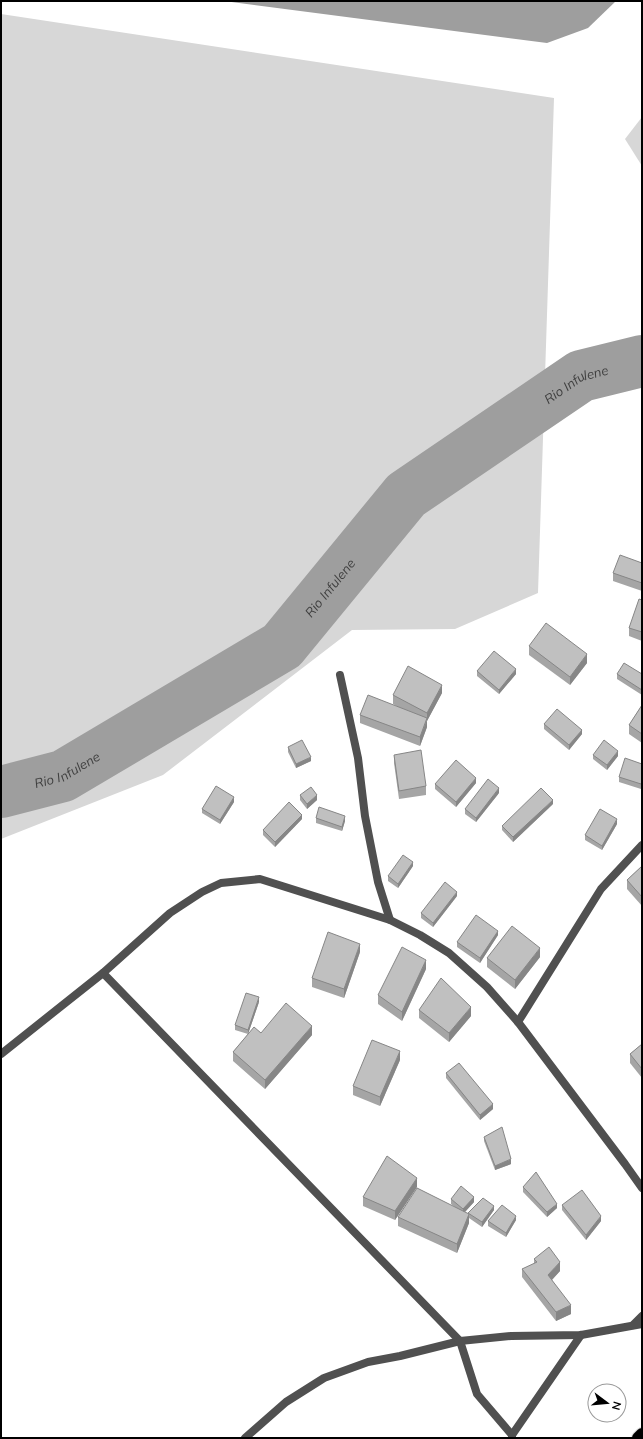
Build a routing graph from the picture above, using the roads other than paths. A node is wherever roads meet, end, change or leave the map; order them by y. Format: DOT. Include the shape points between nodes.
graph roads {
  1 [pos="340,676"];
  2 [pos="642,845"];
  3 [pos="390,920"];
  4 [pos="104,973"];
  5 [pos="518,1022"];
  6 [pos="1,1054"];
  7 [pos="642,1188"];
  8 [pos="642,1316"];
  9 [pos="638,1324"];
  10 [pos="580,1335"];
  11 [pos="460,1341"];
  12 [pos="642,1434"];
  13 [pos="512,1436"];
  14 [pos="245,1438"];
  15 [pos="638,1438"];
  1 -- 3 [label="street" via="358,758 365,816 378,882"];
  2 -- 5 [label="street" via="601,890"];
  3 -- 4 [label="street" via="260,879 220,883 170,913"];
  3 -- 5 [label="street" via="449,953 487,987"];
  4 -- 6 [label="street"];
  4 -- 11 [label="street"];
  5 -- 7 [label="street"];
  8 -- 9 [label="street"];
  9 -- 10 [label="street"];
  10 -- 11 [label="street" via="511,1336"];
  10 -- 13 [label="street"];
  11 -- 13 [label="street" via="477,1394"];
  11 -- 14 [label="street" via="368,1362 324,1378 286,1402"];
  12 -- 15 [label="highway"];
}
